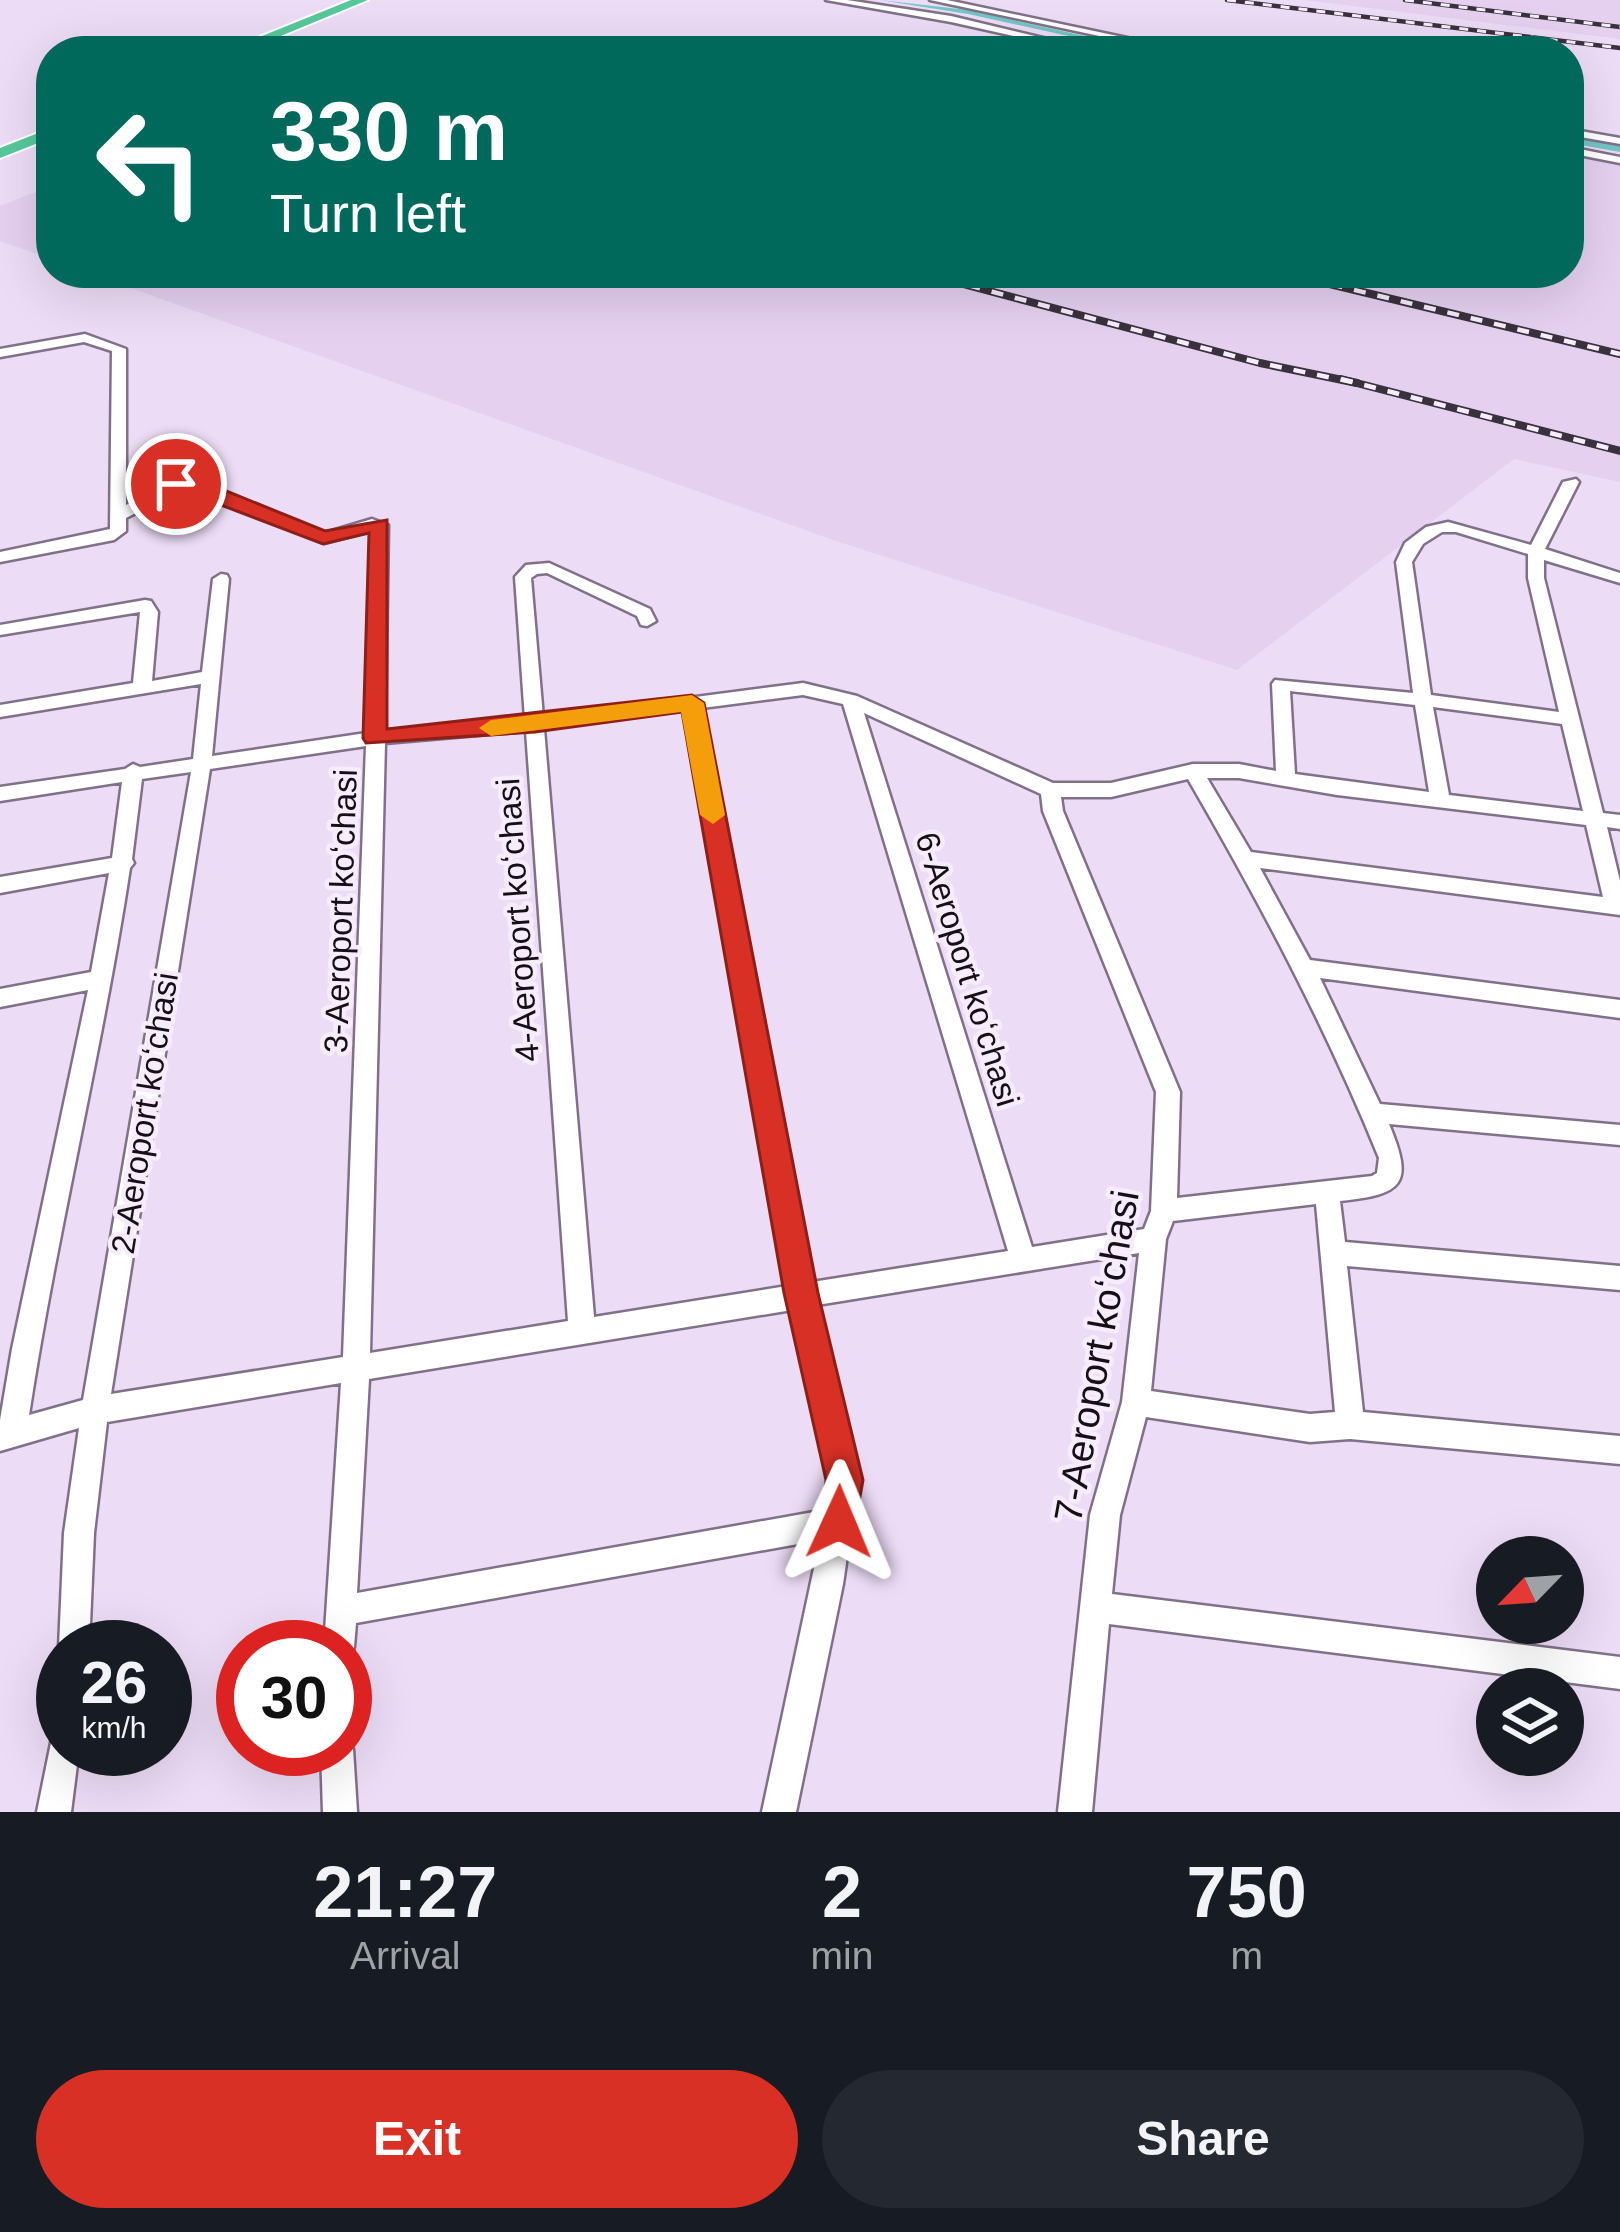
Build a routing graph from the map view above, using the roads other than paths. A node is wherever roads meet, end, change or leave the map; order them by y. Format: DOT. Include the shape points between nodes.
graph roads {
  1 [pos="362,0"];
  2 [pos="830,0"];
  3 [pos="934,0"];
  4 [pos="386,2"];
  5 [pos="270,36"];
  6 [pos="301,36"];
  7 [pos="1026,36"];
  8 [pos="1110,36"];
  9 [pos="36,128"];
  10 [pos="1584,135"];
  11 [pos="36,139"];
  12 [pos="1620,141"];
  13 [pos="0,142"];
  14 [pos="0,153"];
  15 [pos="1584,153"];
  16 [pos="1620,160"];
  17 [pos="1,353"];
  18 [pos="0,370"];
  19 [pos="1571,482"];
  20 [pos="119,515"];
  21 [pos="1536,551"];
  22 [pos="0,556"];
  23 [pos="1620,578"];
  24 [pos="221,579"];
  25 [pos="647,621"];
  26 [pos="0,630"];
  27 [pos="209,676"];
  28 [pos="142,688"];
  29 [pos="851,700"];
  30 [pos="1423,700"];
  31 [pos="692,703"];
  32 [pos="0,711"];
  33 [pos="1568,719"];
  34 [pos="535,724"];
  35 [pos="375,738"];
  36 [pos="202,761"];
  37 [pos="1193,771"];
  38 [pos="133,772"];
  39 [pos="1286,779"];
  40 [pos="1050,790"];
  41 [pos="0,794"];
  42 [pos="1440,800"];
  43 [pos="1592,819"];
  44 [pos="1620,822"];
  45 [pos="1246,859"];
  46 [pos="124,863"];
  47 [pos="0,885"];
  48 [pos="1618,907"];
  49 [pos="1301,967"];
  50 [pos="100,979"];
  51 [pos="0,998"];
  52 [pos="1620,1009"];
  53 [pos="1372,1113"];
  54 [pos="1620,1135"];
  55 [pos="1327,1193"];
  56 [pos="1158,1225"];
  57 [pos="1334,1252"];
  58 [pos="1023,1258"];
  59 [pos="1620,1277"];
  60 [pos="801,1293"];
  61 [pos="582,1330"];
  62 [pos="356,1367"];
  63 [pos="1136,1402"];
  64 [pos="95,1410"];
  65 [pos="1351,1425"];
  66 [pos="6,1434"];
  67 [pos="1620,1450"];
  68 [pos="839,1522"];
  69 [pos="1097,1607"];
  70 [pos="340,1611"];
  71 [pos="75,1620"];
  72 [pos="340,1620"];
  73 [pos="1620,1673"];
  74 [pos="59,1776"];
  75 [pos="338,1776"];
  76 [pos="53,1812"];
  77 [pos="340,1812"];
  78 [pos="779,1812"];
  79 [pos="1075,1812"];
  1 -- 5 [label="highway"];
  2 -- 7 [label="street"];
  3 -- 8 [label="street"];
  4 -- 6 [label="highway"];
  9 -- 13 [label="highway"];
  10 -- 12 [label="street"];
  11 -- 14 [label="highway"];
  15 -- 16 [label="street"];
  17 -- 18 [label="street"];
  17 -- 20 [label="street" via="86,338 119,349"];
  19 -- 21 [label="street"];
  20 -- 22 [label="street" via="118,531 108,537"];
  20 -- 35 [label="street, 3-Aeroport koʻchasi" via="185,481 323,538 380,525"];
  21 -- 23 [label="street"];
  21 -- 30 [label="street" via="1449,525 1406,551"];
  21 -- 33 [label="street"];
  24 -- 27 [label="street, 2-Aeroport koʻchasi"];
  25 -- 34 [label="street, 4-Aeroport koʻchasi" via="549,568 527,572"];
  26 -- 28 [label="street" via="145,605"];
  27 -- 28 [label="street"];
  27 -- 36 [label="street, 2-Aeroport koʻchasi"];
  28 -- 32 [label="street"];
  29 -- 31 [label="street" via="803,689"];
  29 -- 40 [label="street"];
  29 -- 58 [label="street, 6-Aeroport koʻchasi"];
  30 -- 33 [label="street"];
  30 -- 39 [label="street" via="1281,684"];
  30 -- 42 [label="street"];
  31 -- 34 [label="street"];
  31 -- 60 [label="street"];
  33 -- 43 [label="street"];
  34 -- 35 [label="street"];
  34 -- 61 [label="street, 4-Aeroport koʻchasi"];
  35 -- 36 [label="street"];
  35 -- 62 [label="street, 3-Aeroport koʻchasi"];
  36 -- 38 [label="street"];
  36 -- 64 [label="street, 2-Aeroport koʻchasi"];
  37 -- 39 [label="street"];
  37 -- 40 [label="street" via="1112,790"];
  37 -- 45 [label="street"];
  38 -- 41 [label="street"];
  38 -- 46 [label="street"];
  39 -- 42 [label="street"];
  40 -- 56 [label="street, 7-Aeroport koʻchasi" via="1168,1092"];
  42 -- 43 [label="street"];
  43 -- 44 [label="street"];
  43 -- 48 [label="street"];
  45 -- 48 [label="street"];
  45 -- 49 [label="street"];
  46 -- 47 [label="street"];
  46 -- 50 [label="street"];
  49 -- 52 [label="street"];
  49 -- 53 [label="street"];
  50 -- 51 [label="street"];
  50 -- 66 [label="street"];
  53 -- 54 [label="street"];
  53 -- 55 [label="street" via="1391,1158 1388,1178"];
  55 -- 56 [label="street"];
  55 -- 57 [label="street"];
  56 -- 58 [label="street"];
  56 -- 63 [label="street, 7-Aeroport koʻchasi"];
  57 -- 59 [label="street"];
  57 -- 65 [label="street"];
  58 -- 60 [label="street"];
  60 -- 61 [label="street"];
  60 -- 68 [label="street" via="844,1480"];
  61 -- 62 [label="street"];
  62 -- 64 [label="street"];
  62 -- 70 [label="street, 3-Aeroport koʻchasi"];
  63 -- 65 [label="street" via="1310,1428"];
  63 -- 69 [label="street, 7-Aeroport koʻchasi" via="1105,1515"];
  64 -- 66 [label="street"];
  64 -- 71 [label="street, 2-Aeroport koʻchasi"];
  65 -- 67 [label="street"];
  68 -- 70 [label="street"];
  68 -- 78 [label="street"];
  69 -- 73 [label="street"];
  69 -- 79 [label="street, 7-Aeroport koʻchasi"];
  70 -- 72 [label="street, 3-Aeroport koʻchasi"];
  74 -- 76 [label="street"];
  75 -- 77 [label="street"];
}
